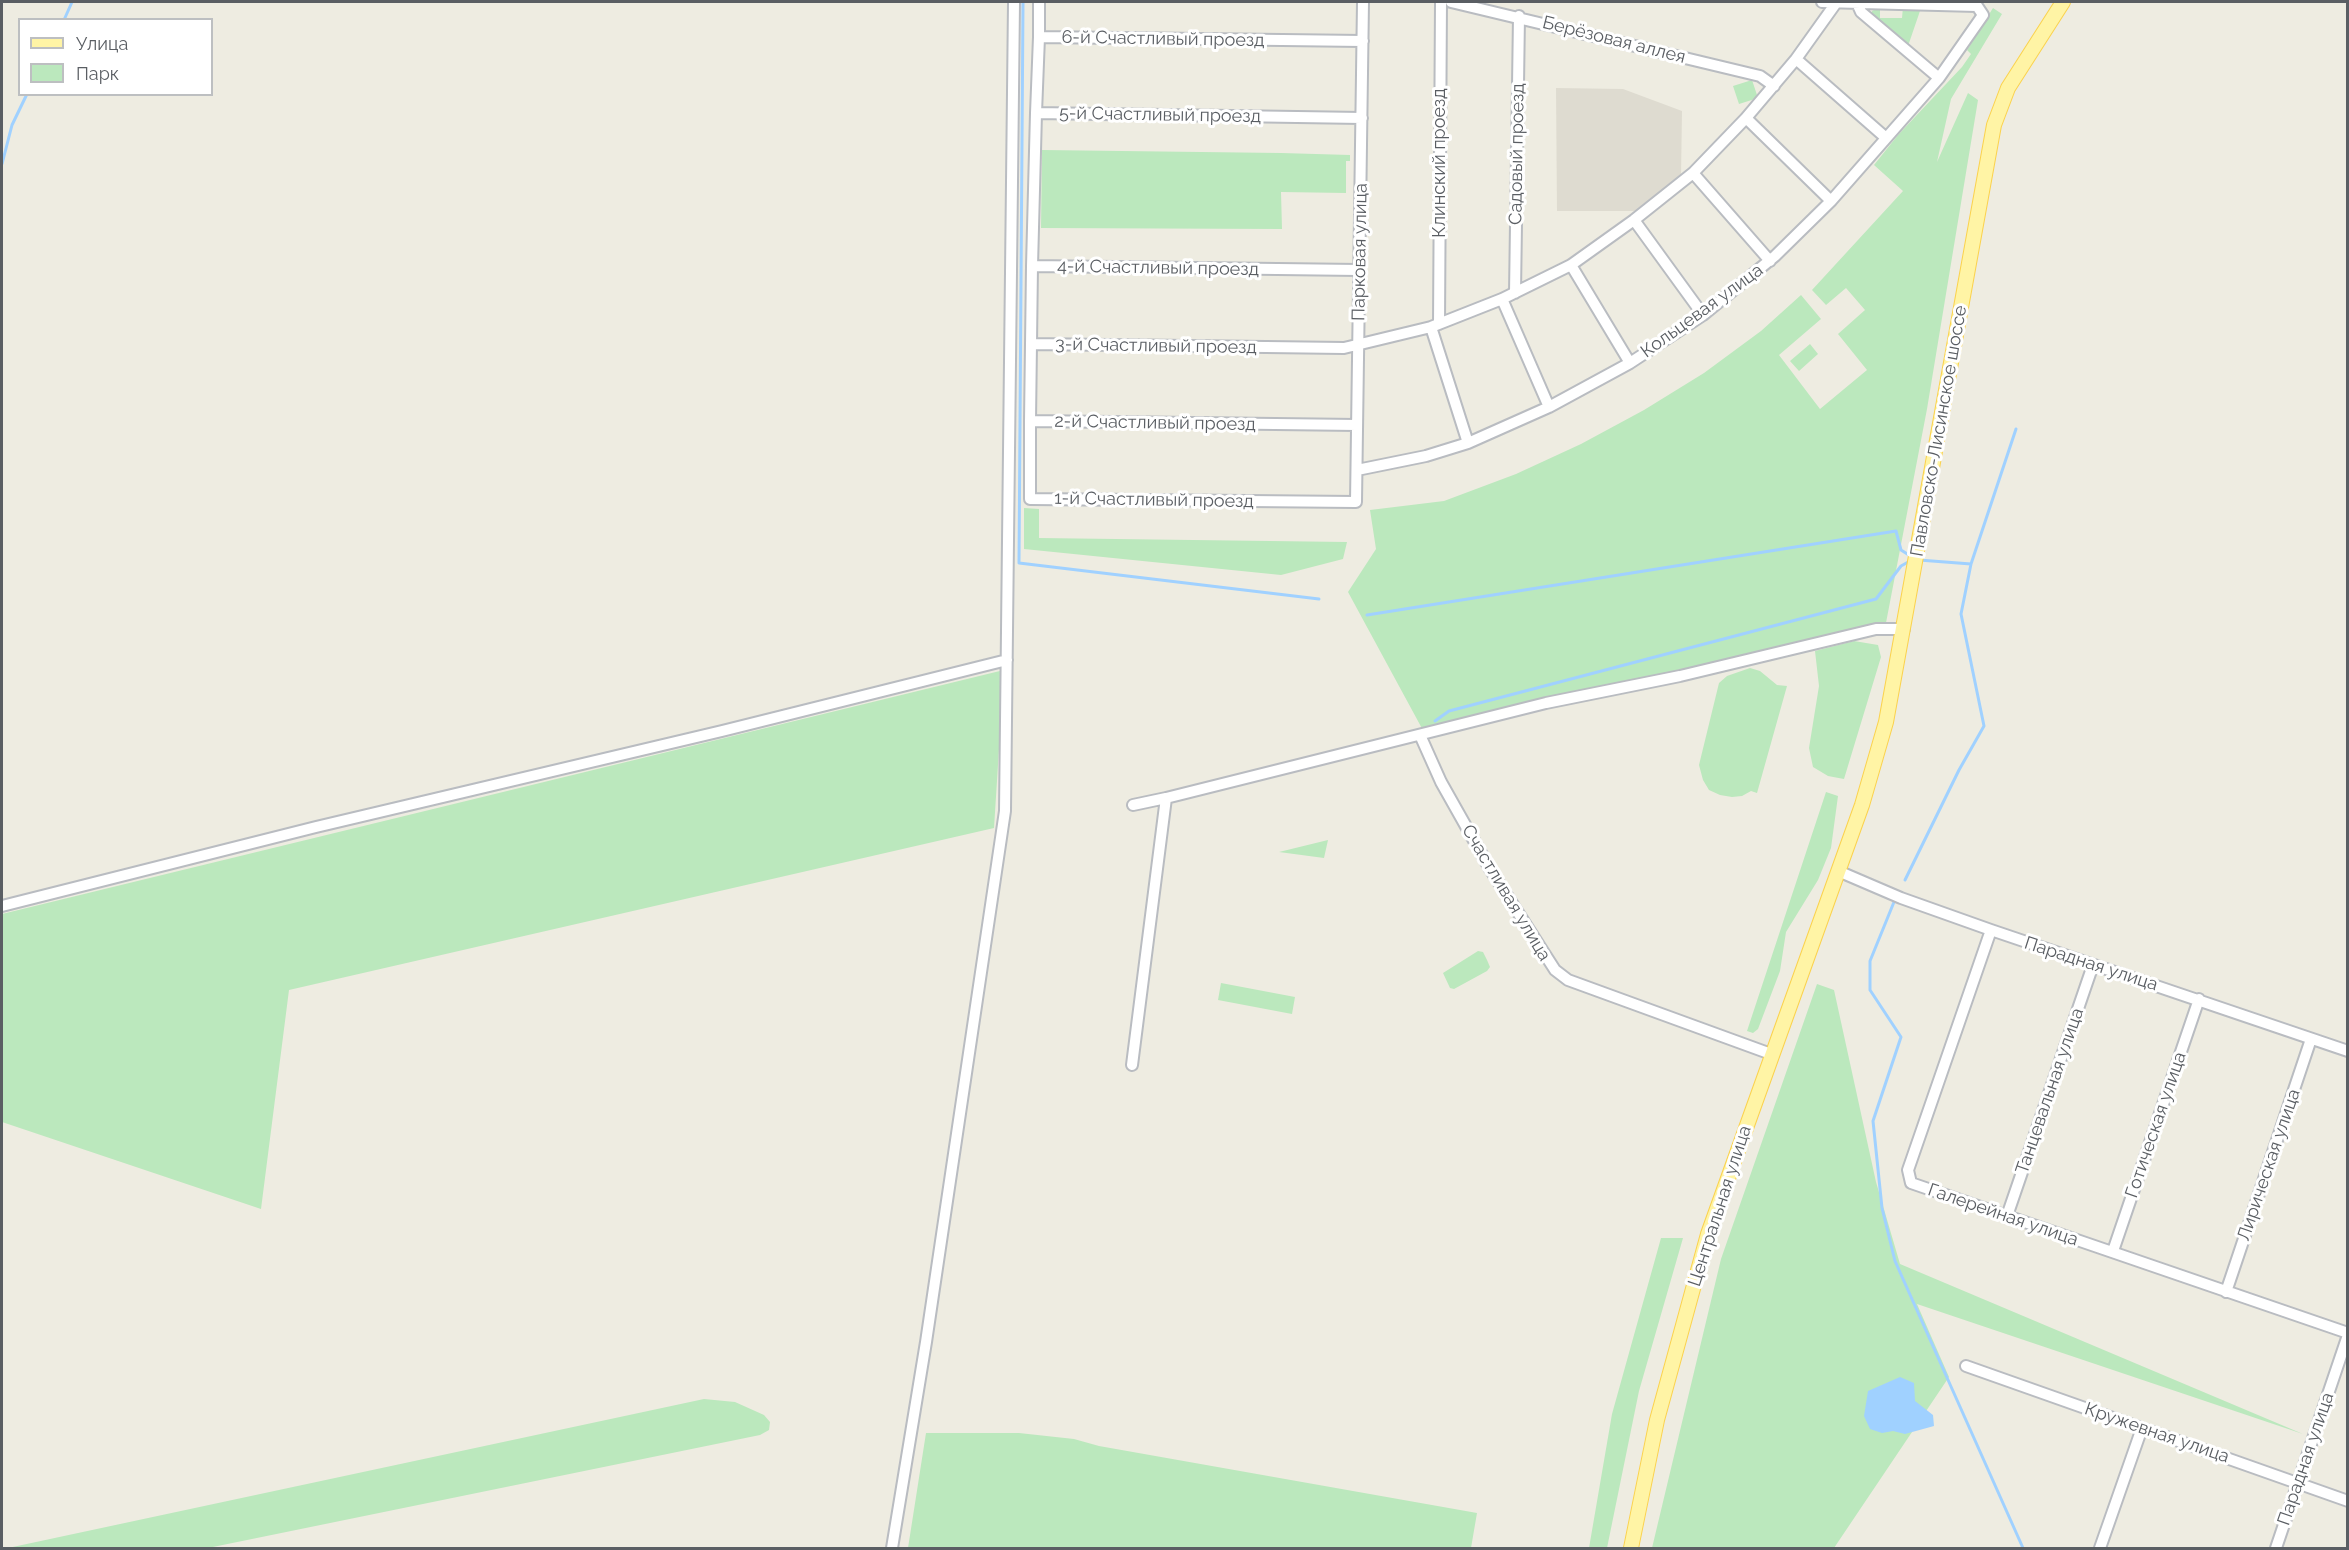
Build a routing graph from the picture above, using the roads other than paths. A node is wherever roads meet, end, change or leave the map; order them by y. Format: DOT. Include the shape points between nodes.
graph roads {
  1 [pos="1014,2"];
  2 [pos="1039,2"];
  3 [pos="1363,2"];
  4 [pos="1441,2"];
  5 [pos="1451,2"];
  6 [pos="1822,2"];
  7 [pos="2063,2"];
  8 [pos="1836,3"];
  9 [pos="1857,3"];
  10 [pos="1519,16"];
  11 [pos="1039,37"];
  12 [pos="1363,41"];
  13 [pos="1796,59"];
  14 [pos="1940,78"];
  15 [pos="1774,86"];
  16 [pos="1036,113"];
  17 [pos="1362,118"];
  18 [pos="1746,118"];
  19 [pos="1885,137"];
  20 [pos="1693,173"];
  21 [pos="1035,190"];
  22 [pos="1831,201"];
  23 [pos="1634,220"];
  24 [pos="1770,261"];
  25 [pos="1571,265"];
  26 [pos="1032,266"];
  27 [pos="1359,270"];
  28 [pos="1515,293"];
  29 [pos="1502,298"];
  30 [pos="1703,315"];
  31 [pos="1435,326"];
  32 [pos="1032,344"];
  33 [pos="1359,346"];
  34 [pos="1630,363"];
  35 [pos="1549,407"];
  36 [pos="1030,422"];
  37 [pos="1358,425"];
  38 [pos="1468,443"];
  39 [pos="1357,470"];
  40 [pos="1356,502"];
  41 [pos="1904,629"];
  42 [pos="1007,660"];
  43 [pos="1420,735"];
  44 [pos="1166,798"];
  45 [pos="1133,805"];
  46 [pos="1838,871"];
  47 [pos="2,906"];
  48 [pos="1991,930"];
  49 [pos="2093,965"];
  50 [pos="2199,999"];
  51 [pos="2311,1039"];
  52 [pos="2348,1051"];
  53 [pos="1771,1054"];
  54 [pos="1132,1065"];
  55 [pos="2007,1216"];
  56 [pos="2113,1251"];
  57 [pos="2226,1292"];
  58 [pos="2348,1334"];
  59 [pos="1966,1366"];
  60 [pos="2142,1428"];
  61 [pos="2298,1483"];
  62 [pos="2348,1501"];
  63 [pos="892,1548"];
  64 [pos="1631,1548"];
  65 [pos="2100,1548"];
  66 [pos="2276,1548"];
  1 -- 42 [label="street"];
  2 -- 11 [label="street"];
  3 -- 12 [label="street, Парковая улица"];
  4 -- 31 [label="street, Клинский проезд"];
  5 -- 10 [label="street, Берёзовая аллея"];
  6 -- 8 [label="street"];
  7 -- 41 [label="main road, Павловско-Лисинское шоссе" via="2008,88 1994,125"];
  8 -- 9 [label="street"];
  8 -- 13 [label="street, 3-й Счастливый проезд"];
  9 -- 14 [label="street" via="1861,12"];
  9 -- 14 [label="street, Кольцевая улица" via="1977,6 1983,15"];
  10 -- 15 [label="street, Берёзовая аллея" via="1760,76"];
  10 -- 28 [label="street, Садовый проезд"];
  11 -- 12 [label="street, 6-й Счастливый проезд"];
  11 -- 16 [label="street, 6-й Счастливый проезд"];
  12 -- 17 [label="street, Парковая улица"];
  13 -- 15 [label="street, 3-й Счастливый проезд"];
  13 -- 19 [label="street"];
  14 -- 19 [label="street, Кольцевая улица"];
  15 -- 18 [label="street, 3-й Счастливый проезд"];
  16 -- 17 [label="street, 5-й Счастливый проезд"];
  16 -- 21 [label="street, 5-й Счастливый проезд"];
  17 -- 27 [label="street, Парковая улица"];
  18 -- 20 [label="street, 3-й Счастливый проезд"];
  18 -- 22 [label="street"];
  19 -- 22 [label="street, Кольцевая улица"];
  20 -- 23 [label="street, 3-й Счастливый проезд"];
  20 -- 24 [label="street"];
  21 -- 26 [label="street, 4-й Счастливый проезд"];
  22 -- 24 [label="street, Кольцевая улица"];
  23 -- 25 [label="street, 3-й Счастливый проезд"];
  23 -- 30 [label="street"];
  24 -- 30 [label="street, Кольцевая улица"];
  25 -- 28 [label="street, 3-й Счастливый проезд"];
  25 -- 34 [label="street"];
  26 -- 27 [label="street, 4-й Счастливый проезд"];
  26 -- 32 [label="street, 3-й Счастливый проезд"];
  27 -- 33 [label="street, Парковая улица"];
  28 -- 29 [label="street, 3-й Счастливый проезд"];
  29 -- 31 [label="street, 3-й Счастливый проезд"];
  29 -- 35 [label="street"];
  30 -- 34 [label="street, Кольцевая улица"];
  31 -- 33 [label="street, 3-й Счастливый проезд"];
  31 -- 38 [label="street, Клинский проезд"];
  32 -- 33 [label="street, 3-й Счастливый проезд"];
  32 -- 36 [label="street, 2-й Счастливый проезд"];
  33 -- 37 [label="street, Парковая улица"];
  34 -- 35 [label="street, Кольцевая улица"];
  35 -- 38 [label="street, Кольцевая улица"];
  36 -- 37 [label="street, 2-й Счастливый проезд"];
  36 -- 40 [label="street, 1-й Счастливый проезд" via="1030,499"];
  37 -- 39 [label="street, Парковая улица"];
  38 -- 39 [label="street, Кольцевая улица"];
  39 -- 40 [label="street, Парковая улица"];
  41 -- 43 [label="street" via="1876,629"];
  41 -- 46 [label="main road, Павловско-Лисинское шоссе" via="1886,722"];
  42 -- 47 [label="street" via="316,826"];
  42 -- 63 [label="street" via="1004,823"];
  43 -- 44 [label="street"];
  43 -- 53 [label="street, Счастливая улица" via="1490,870 1555,970 1568,980"];
  44 -- 45 [label="street"];
  44 -- 54 [label="street"];
  46 -- 48 [label="street, Парадная улица"];
  46 -- 53 [label="main road, Центральная улица"];
  48 -- 49 [label="street, Парадная улица"];
  48 -- 55 [label="street, Галерейная улица" via="1908,1176 1914,1185"];
  49 -- 50 [label="street, Парадная улица"];
  49 -- 55 [label="street, Танцевальная улица"];
  50 -- 51 [label="street, Парадная улица"];
  50 -- 56 [label="street, Готическая улица"];
  51 -- 52 [label="street, Парадная улица"];
  51 -- 57 [label="street, Лирическая улица"];
  53 -- 64 [label="main road, Центральная улица" via="1698,1268 1657,1420"];
  55 -- 56 [label="street, Галерейная улица"];
  56 -- 57 [label="street, Галерейная улица"];
  57 -- 58 [label="street, Галерейная улица"];
  58 -- 61 [label="street, Парадная улица"];
  59 -- 60 [label="street, Кружевная улица"];
  60 -- 61 [label="street, Кружевная улица"];
  60 -- 65 [label="street"];
  61 -- 62 [label="street, Кружевная улица"];
  61 -- 66 [label="street, Парадная улица"];
}
